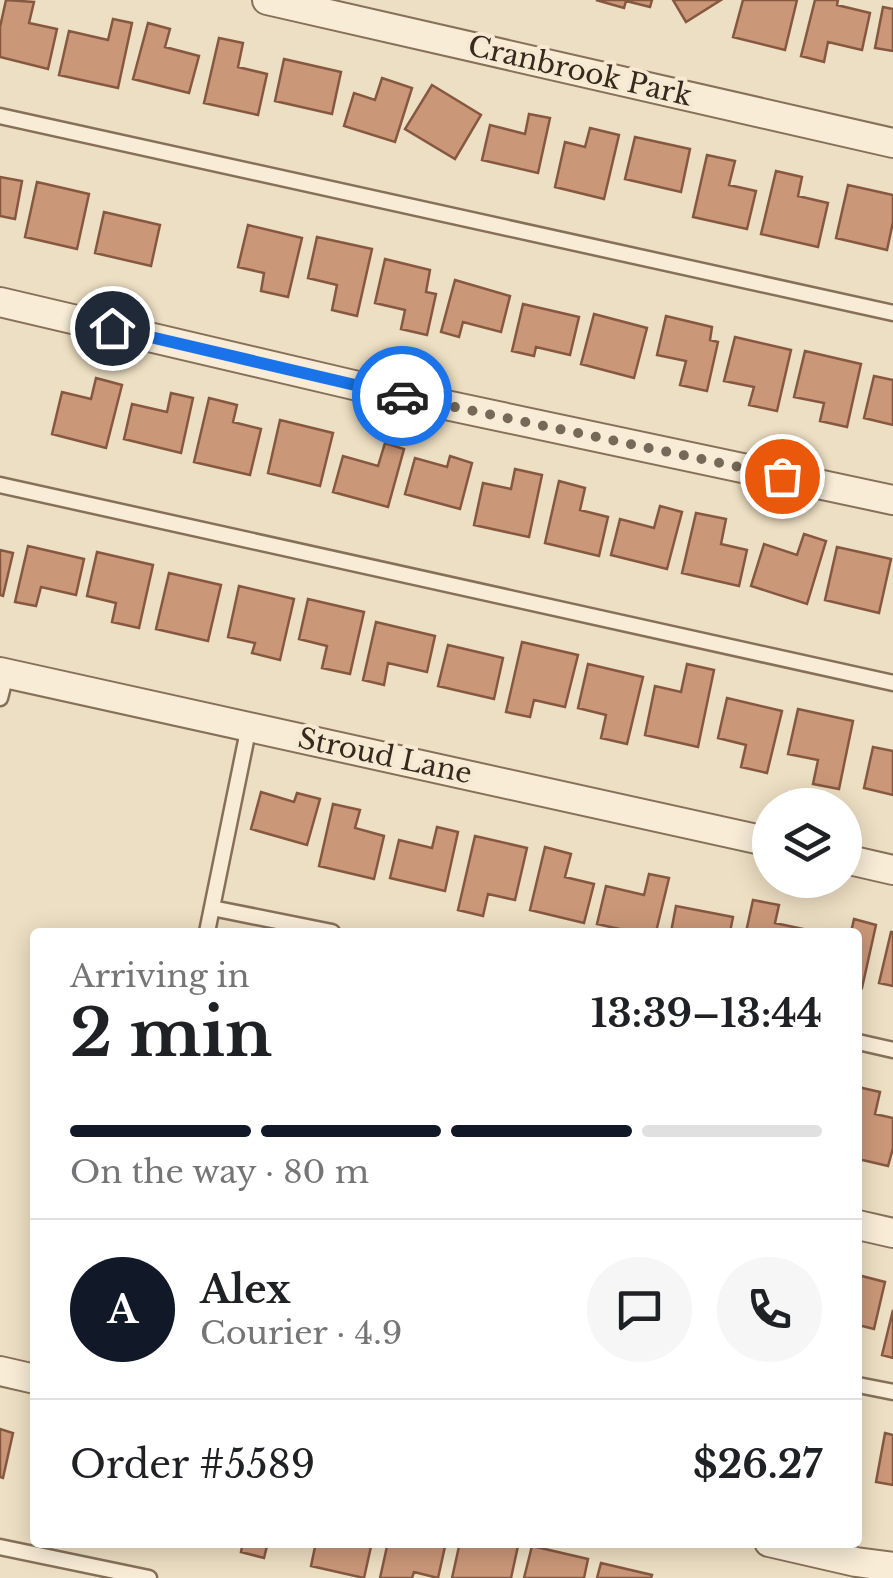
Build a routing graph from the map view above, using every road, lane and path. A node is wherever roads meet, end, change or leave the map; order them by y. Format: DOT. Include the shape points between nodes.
graph roads {
  1 [pos="267,0"];
  2 [pos="0,116"];
  3 [pos="893,143"];
  4 [pos="0,302"];
  5 [pos="893,312"];
  6 [pos="0,485"];
  7 [pos="893,500"];
  8 [pos="2,681"];
  9 [pos="893,683"];
  10 [pos="249,726"];
  11 [pos="752,838"];
  12 [pos="862,863"];
  13 [pos="893,870"];
  14 [pos="212,908"];
  15 [pos="208,928"];
  16 [pos="312,928"];
  17 [pos="862,1043"];
  18 [pos="893,1050"];
  19 [pos="862,1226"];
  20 [pos="893,1232"];
  21 [pos="0,1372"];
  22 [pos="30,1378"];
  23 [pos="862,1385"];
  24 [pos="893,1392"];
  25 [pos="0,1547"];
  26 [pos="795,1548"];
  27 [pos="893,1567"];
  28 [pos="149,1578"];
  1 -- 3 [label="street, Cranbrook Park"];
  2 -- 5 [label="lane"];
  4 -- 7 [label="street"];
  6 -- 9 [label="lane"];
  8 -- 10 [label="street, Stroud Lane"];
  10 -- 11 [label="street, Stroud Lane"];
  10 -- 14 [label="lane"];
  12 -- 13 [label="street"];
  14 -- 15 [label="lane"];
  14 -- 16 [label="lane"];
  17 -- 18 [label="lane"];
  19 -- 20 [label="street"];
  21 -- 22 [label="street"];
  23 -- 24 [label="lane"];
  25 -- 28 [label="lane"];
  26 -- 27 [label="street"];
}
